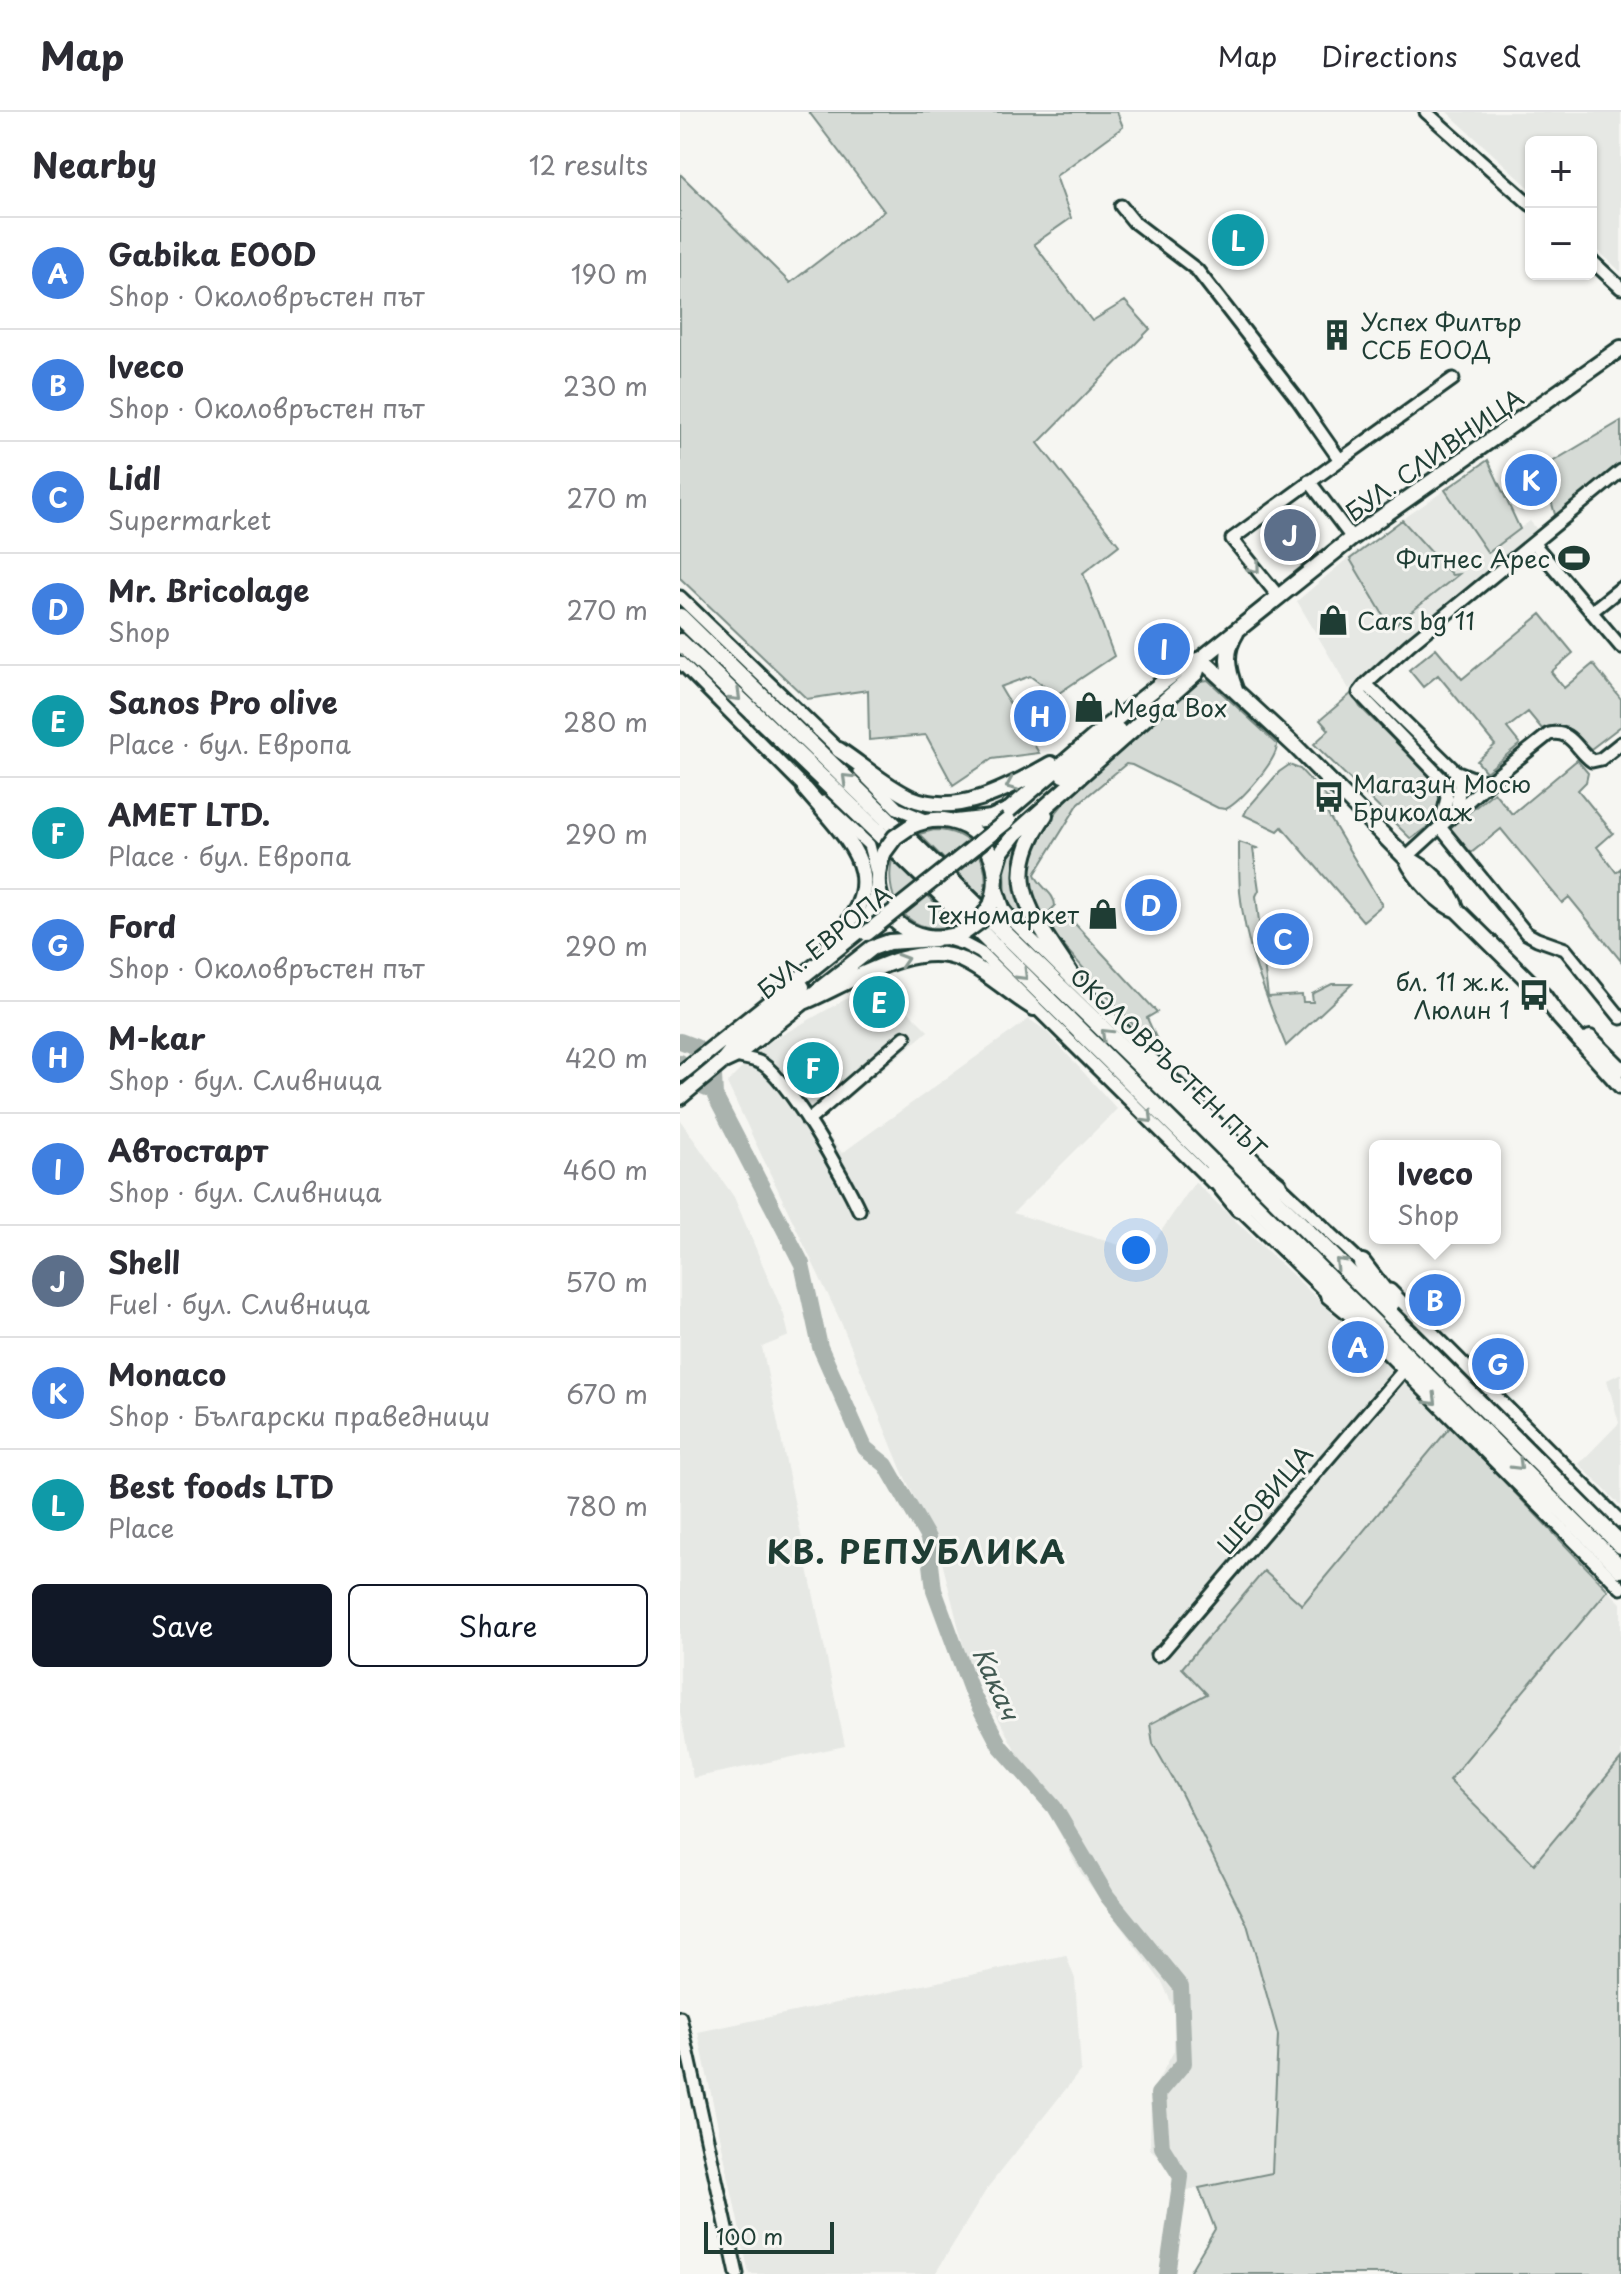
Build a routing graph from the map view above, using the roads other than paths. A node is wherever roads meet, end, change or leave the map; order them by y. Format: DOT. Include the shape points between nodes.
graph roads {
  1 [pos="1426,112"];
  2 [pos="1525,200"];
  3 [pos="1121,206"];
  4 [pos="1597,266"];
  5 [pos="1621,288"];
  6 [pos="1621,348"];
  7 [pos="1453,379"];
  8 [pos="1340,460"];
  9 [pos="1621,471"];
  10 [pos="1309,481"];
  11 [pos="1352,538"];
  12 [pos="1534,544"];
  13 [pos="1621,588"];
  14 [pos="680,597"];
  15 [pos="1279,597"];
  16 [pos="1591,612"];
  17 [pos="680,617"];
  18 [pos="1239,628"];
  19 [pos="680,642"];
  20 [pos="1621,647"];
  21 [pos="1201,659"];
  22 [pos="680,662"];
  23 [pos="1362,688"];
  24 [pos="1235,689"];
  25 [pos="1153,692"];
  26 [pos="1153,711"];
  27 [pos="1116,731"];
  28 [pos="1621,743"];
  29 [pos="1080,748"];
  30 [pos="839,750"];
  31 [pos="1455,771"];
  32 [pos="1490,781"];
  33 [pos="805,789"];
  34 [pos="1057,797"];
  35 [pos="1456,813"];
  36 [pos="926,820"];
  37 [pos="956,822"];
  38 [pos="1440,827"];
  39 [pos="1406,858"];
  40 [pos="996,869"];
  41 [pos="936,878"];
  42 [pos="878,880"];
  43 [pos="996,886"];
  44 [pos="940,939"];
  45 [pos="805,973"];
  46 [pos="1074,979"];
  47 [pos="1543,995"];
  48 [pos="806,1001"];
  49 [pos="1034,1008"];
  50 [pos="1621,1018"];
  51 [pos="760,1035"];
  52 [pos="905,1037"];
  53 [pos="740,1039"];
  54 [pos="713,1049"];
  55 [pos="729,1059"];
  56 [pos="761,1063"];
  57 [pos="1621,1069"];
  58 [pos="680,1074"];
  59 [pos="1621,1086"];
  60 [pos="682,1095"];
  61 [pos="1160,1111"];
  62 [pos="1189,1113"];
  63 [pos="808,1121"];
  64 [pos="1278,1185"];
  65 [pos="1239,1208"];
  66 [pos="859,1210"];
  67 [pos="1362,1263"];
  68 [pos="1329,1295"];
  69 [pos="1435,1357"];
  70 [pos="1423,1370"];
  71 [pos="1403,1371"];
  72 [pos="1621,1522"];
  73 [pos="1621,1545"];
  74 [pos="1621,1569"];
  75 [pos="1621,1588"];
  76 [pos="1157,1655"];
  77 [pos="680,2017"];
  78 [pos="737,2274"];
  1 -- 2 [label="street"];
  3 -- 8 [label="street" via="1205,279"];
  4 -- 5 [label="street"];
  6 -- 11 [label="main road, БУЛ. СЛИВНИЦА"];
  7 -- 8 [label="street"];
  8 -- 10 [label="street"];
  9 -- 12 [label="street"];
  10 -- 11 [label="street"];
  10 -- 15 [label="street, one-way" via="1232,539"];
  11 -- 15 [label="main road, БУЛ. СЛИВНИЦА"];
  12 -- 16 [label="street"];
  12 -- 23 [label="street"];
  13 -- 16 [label="street"];
  14 -- 30 [label="street"];
  15 -- 18 [label="main road, БУЛ. СЛИВНИЦА"];
  16 -- 20 [label="street"];
  62 -- 17 [label="highway, ОКОЛОВРЪСТЕН ПЪТ, one-way"];
  18 -- 21 [label="main road, БУЛ. СЛИВНИЦА"];
  18 -- 24 [label="main road" via="1227,659"];
  19 -- 61 [label="highway, ОКОЛОВРЪСТЕН ПЪТ, one-way"];
  21 -- 24 [label="main road"];
  21 -- 25 [label="main road, БУЛ. СЛИВНИЦА" via="1186,664"];
  21 -- 26 [label="main road, БУЛ. СЛИВНИЦА" via="1196,673"];
  22 -- 33 [label="street"];
  23 -- 31 [label="street"];
  23 -- 38 [label="street" via="1362,699 1443,780 1447,798"];
  24 -- 39 [label="main road"];
  25 -- 27 [label="main road, БУЛ. СЛИВНИЦА"];
  25 -- 29 [label="main road, БУЛ. СЛИВНИЦА"];
  26 -- 27 [label="main road, БУЛ. СЛИВНИЦА"];
  26 -- 34 [label="main road, БУЛ. СЛИВНИЦА"];
  27 -- 41 [label="main road, БУЛ. СЛИВНИЦА, bridge"];
  28 -- 32 [label="street" via="1592,761 1567,735 1549,734"];
  29 -- 30 [label="main road, one-way" via="1010,787 945,804 913,799"];
  29 -- 37 [label="main road, БУЛ. СЛИВНИЦА" via="1009,810"];
  30 -- 36 [label="street" via="897,808"];
  31 -- 32 [label="street"];
  31 -- 35 [label="street" via="1460,785"];
  32 -- 35 [label="street"];
  33 -- 42 [label="street" via="869,845"];
  33 -- 45 [label="main road" via="850,842 864,877 853,917"];
  34 -- 40 [label="main road, БУЛ. СЛИВНИЦА" via="1005,845"];
  34 -- 46 [label="main road" via="1028,843 1024,890 1032,917"];
  35 -- 38 [label="street"];
  36 -- 37 [label="main road"];
  36 -- 42 [label="main road, bridge" via="895,837 884,852"];
  37 -- 40 [label="main road" via="984,843"];
  38 -- 39 [label="street"];
  38 -- 50 [label="street" via="1526,933 1565,949"];
  39 -- 47 [label="main road" via="1419,864 1453,898 1457,910"];
  40 -- 43 [label="main road"];
  41 -- 53 [label="main road, БУЛ. ЕВРОПА, bridge"];
  42 -- 44 [label="main road" via="886,910 897,924 913,934"];
  42 -- 45 [label="main road, БУЛ. ЕВРОПА" via="864,927"];
  43 -- 44 [label="main road, bridge" via="980,921"];
  43 -- 46 [label="street, ОКОЛОВРЪСТЕН ПЪТ" via="1007,914"];
  44 -- 48 [label="main road, БУЛ. ЕВРОПА" via="880,944"];
  44 -- 49 [label="street" via="981,953"];
  45 -- 54 [label="main road, БУЛ. ЕВРОПА"];
  46 -- 64 [label="street, ОКОЛОВРЪСТЕН ПЪТ"];
  47 -- 57 [label="main road"];
  47 -- 59 [label="main road"];
  48 -- 49 [label="main road, one-way" via="894,962 937,954 962,960"];
  48 -- 51 [label="main road, БУЛ. ЕВРОПА"];
  49 -- 65 [label="street, one-way"];
  51 -- 55 [label="main road, БУЛ. ЕВРОПА"];
  51 -- 56 [label="street"];
  52 -- 63 [label="street"];
  53 -- 54 [label="main road, БУЛ. ЕВРОПА"];
  53 -- 55 [label="main road, БУЛ. ЕВРОПА"];
  54 -- 58 [label="main road, БУЛ. ЕВРОПА"];
  55 -- 56 [label="street"];
  55 -- 60 [label="main road, БУЛ. ЕВРОПА"];
  56 -- 63 [label="street"];
  61 -- 65 [label="highway"];
  61 -- 70 [label="highway, ОКОЛОВРЪСТЕН ПЪТ"];
  62 -- 64 [label="highway"];
  69 -- 62 [label="highway, ОКОЛОВРЪСТЕН ПЪТ, one-way"];
  63 -- 66 [label="street"];
  64 -- 67 [label="street, ОКОЛОВРЪСТЕН ПЪТ"];
  65 -- 68 [label="street"];
  67 -- 69 [label="highway"];
  67 -- 72 [label="street, ОКОЛОВРЪСТЕН ПЪТ"];
  68 -- 70 [label="highway"];
  68 -- 71 [label="street"];
  69 -- 73 [label="highway, ОКОЛОВРЪСТЕН ПЪТ"];
  70 -- 74 [label="highway, ОКОЛОВРЪСТЕН ПЪТ, one-way"];
  71 -- 75 [label="street, one-way"];
  71 -- 76 [label="street, ШЕОВИЦА"];
  77 -- 78 [label="street"];
}
